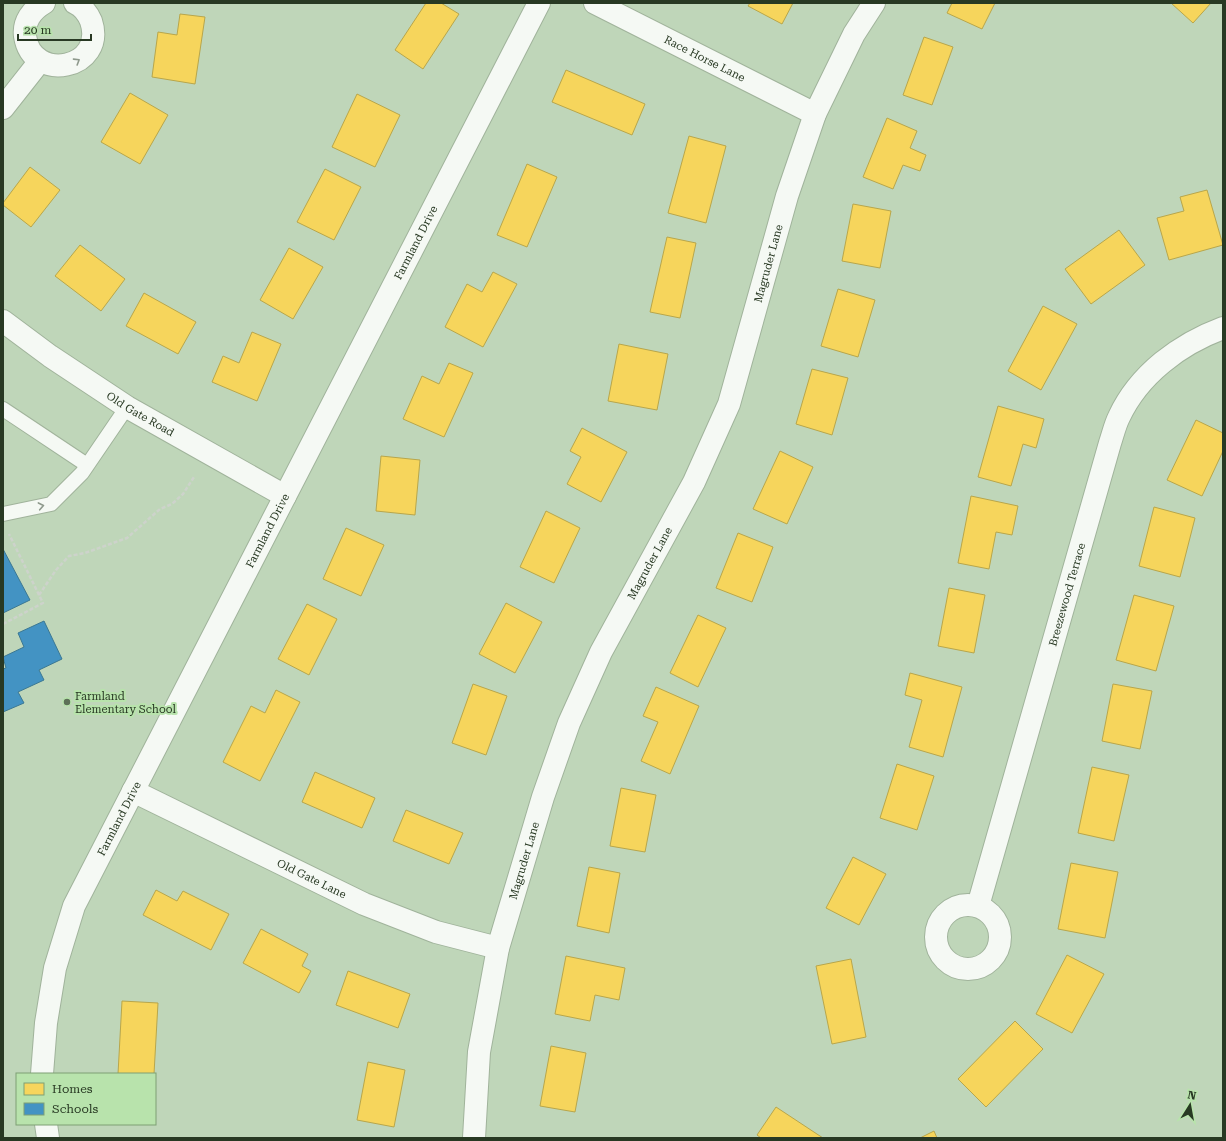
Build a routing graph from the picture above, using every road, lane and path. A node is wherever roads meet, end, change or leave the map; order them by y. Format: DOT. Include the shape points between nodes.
graph roads {
  1 [pos="44,3"];
  2 [pos="75,3"];
  3 [pos="539,3"];
  4 [pos="595,3"];
  5 [pos="874,3"];
  6 [pos="40,61"];
  7 [pos="3,108"];
  8 [pos="815,114"];
  9 [pos="3,321"];
  10 [pos="1223,328"];
  11 [pos="127,407"];
  12 [pos="3,409"];
  13 [pos="87,465"];
  14 [pos="194,477"];
  15 [pos="285,496"];
  16 [pos="3,514"];
  17 [pos="9,534"];
  18 [pos="39,595"];
  19 [pos="3,624"];
  20 [pos="133,790"];
  21 [pos="978,906"];
  22 [pos="498,948"];
  23 [pos="42,1073"];
  24 [pos="46,1125"];
  25 [pos="48,1138"];
  26 [pos="474,1138"];
  1 -- 6 [label="street" via="36,8 27,21 25,36 30,50"];
  6 -- 2 [label="street, one-way" via="55,66 70,65 83,57 92,44 93,29 88,15"];
  3 -- 15 [label="street, Farmland Drive"];
  4 -- 8 [label="street, Race Horse Lane"];
  5 -- 8 [label="street, Magruder Lane" via="854,34"];
  6 -- 7 [label="street"];
  8 -- 22 [label="street, Magruder Lane" via="787,196 729,404 694,482 600,652 569,722 543,797"];
  9 -- 11 [label="street, Old Gate Road"];
  10 -- 21 [label="street, Breezewood Terrace" via="1177,350 1155,368 1135,392 1120,416"];
  11 -- 13 [label="lane"];
  11 -- 15 [label="street, Old Gate Road"];
  12 -- 13 [label="lane"];
  16 -- 13 [label="lane, one-way" via="51,504"];
  14 -- 18 [label="path" via="183,494 172,504 160,508 127,538 85,553 68,556"];
  15 -- 20 [label="street, Farmland Drive"];
  17 -- 18 [label="path"];
  18 -- 19 [label="path" via="43,603"];
  20 -- 22 [label="street, Old Gate Lane" via="364,904 436,932"];
  20 -- 23 [label="street, Farmland Drive" via="74,906 55,968 46,1023"];
  22 -- 26 [label="street, Magruder Lane" via="479,1052"];
  24 -- 25 [label="street"];
}
